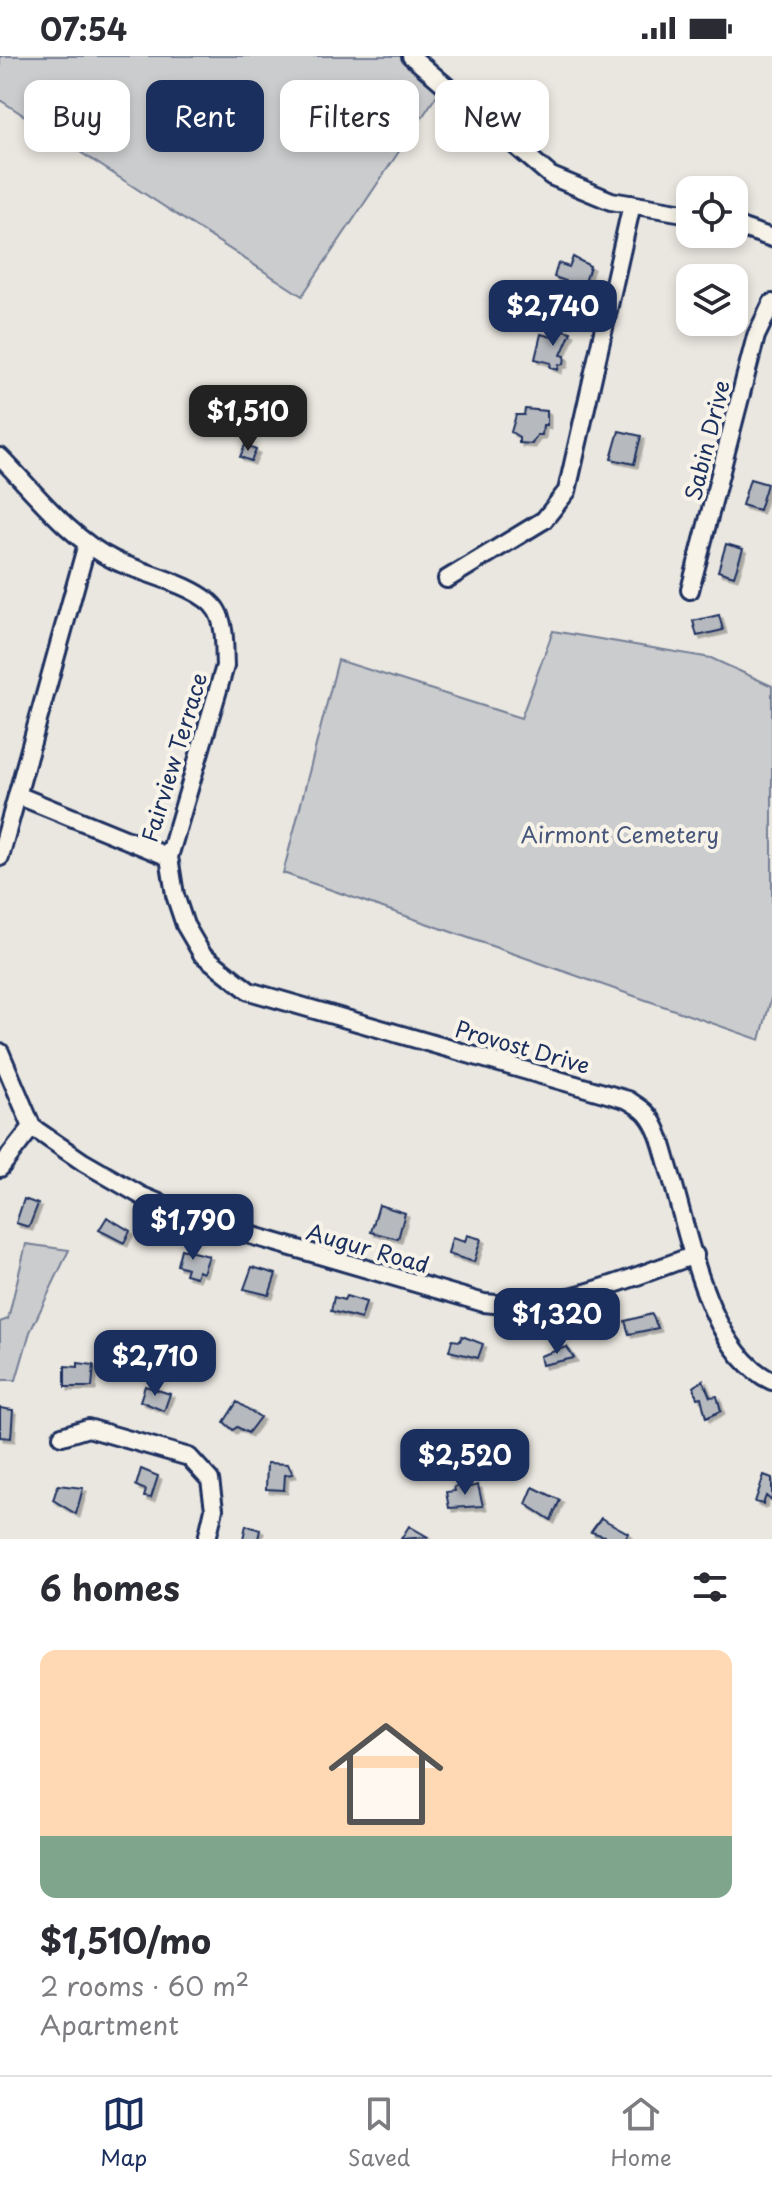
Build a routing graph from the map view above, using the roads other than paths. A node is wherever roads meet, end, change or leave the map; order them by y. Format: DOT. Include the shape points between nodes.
graph roads {
  1 [pos="411,56"];
  2 [pos="632,204"];
  3 [pos="676,212"];
  4 [pos="748,230"];
  5 [pos="772,238"];
  6 [pos="772,303"];
  7 [pos="0,457"];
  8 [pos="87,544"];
  9 [pos="447,579"];
  10 [pos="690,590"];
  11 [pos="17,795"];
  12 [pos="0,857"];
  13 [pos="169,857"];
  14 [pos="0,1052"];
  15 [pos="32,1127"];
  16 [pos="0,1168"];
  17 [pos="695,1255"];
  18 [pos="772,1381"];
  19 [pos="62,1436"];
  20 [pos="207,1539"];
  1 -- 2 [label="street" via="551,176 578,190"];
  2 -- 3 [label="street"];
  2 -- 9 [label="street" via="567,491 544,520"];
  4 -- 5 [label="street"];
  6 -- 10 [label="street, Sabin Drive" via="756,336"];
  7 -- 8 [label="street, Fairview Terrace"];
  8 -- 11 [label="street"];
  8 -- 13 [label="street, Fairview Terrace" via="206,598 218,612 225,666"];
  11 -- 12 [label="street"];
  11 -- 13 [label="street, Fairview Terrace"];
  13 -- 17 [label="street, Provost Drive" via="185,925 202,954 249,991 628,1100 647,1114 659,1136"];
  14 -- 15 [label="street"];
  15 -- 16 [label="street"];
  15 -- 17 [label="street, Augur Road" via="130,1189 202,1221 484,1303 519,1308 551,1303"];
  17 -- 18 [label="street, Provost Drive" via="729,1345 745,1365"];
  19 -- 20 [label="street" via="88,1428 189,1457 210,1480 214,1509"];
}
